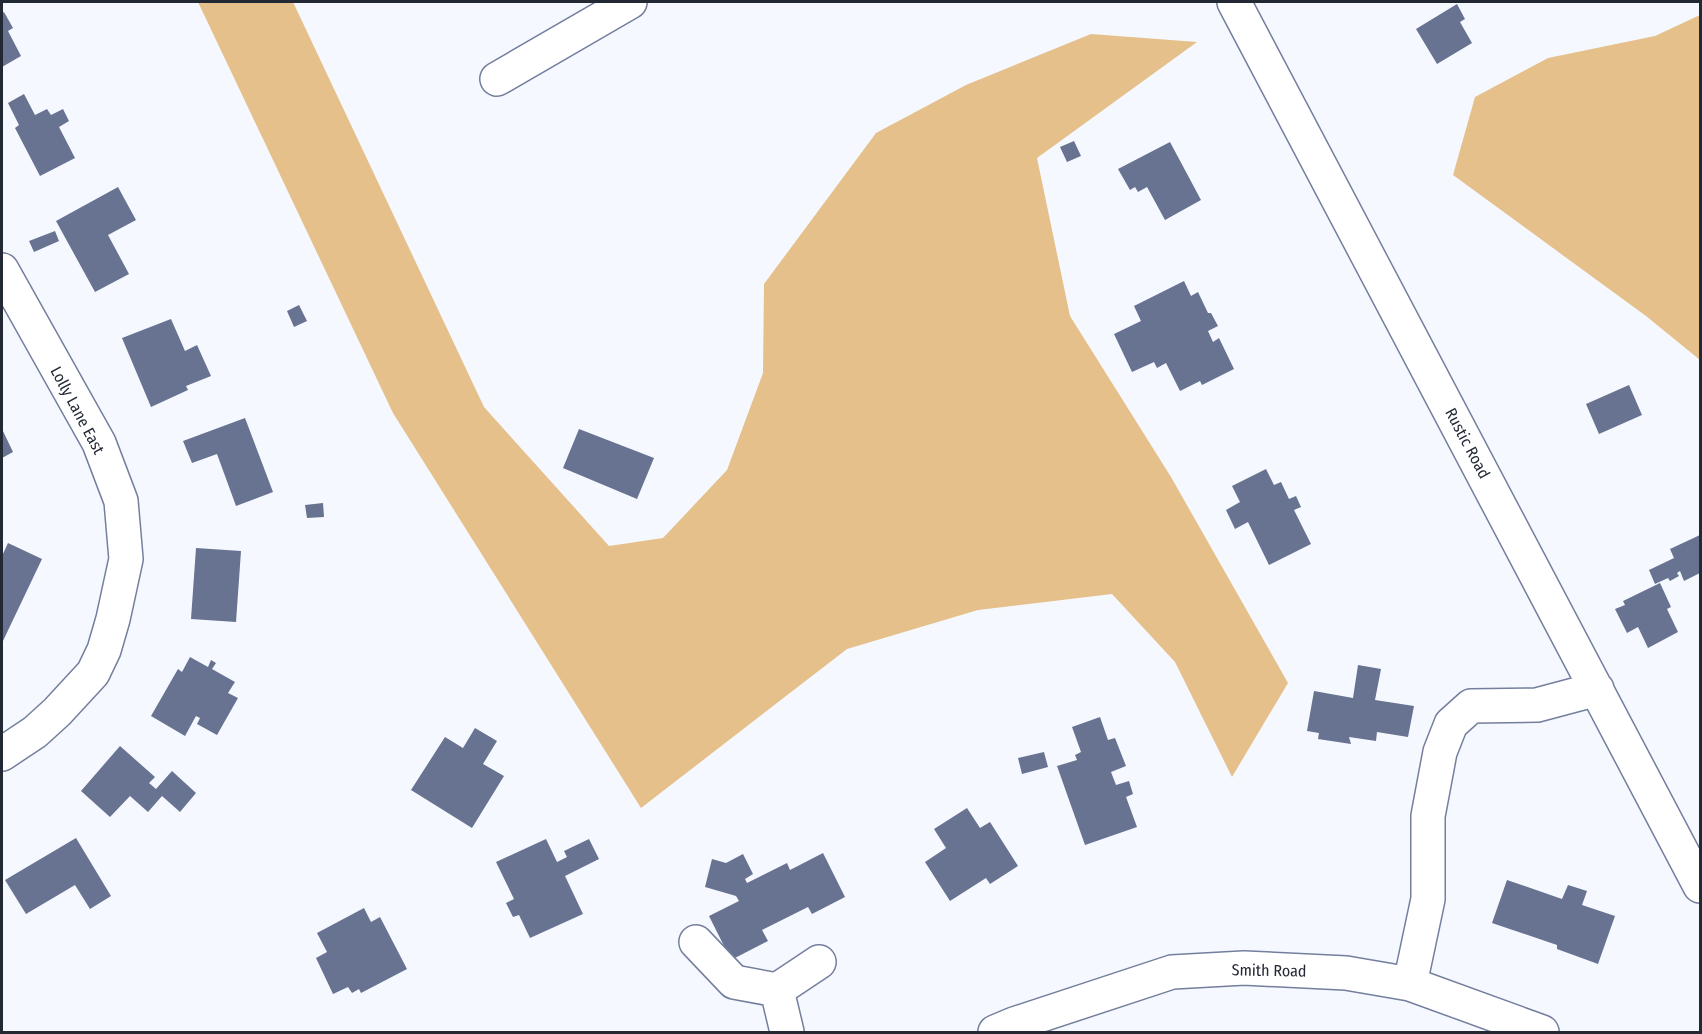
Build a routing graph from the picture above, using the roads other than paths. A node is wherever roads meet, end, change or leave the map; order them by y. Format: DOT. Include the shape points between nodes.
graph roads {
  1 [pos="630,2"];
  2 [pos="1234,2"];
  3 [pos="497,79"];
  4 [pos="2,270"];
  5 [pos="1597,689"];
  6 [pos="2,754"];
  7 [pos="1701,886"];
  8 [pos="696,942"];
  9 [pos="819,962"];
  10 [pos="1410,984"];
  11 [pos="777,990"];
  12 [pos="787,1032"];
  13 [pos="995,1032"];
  14 [pos="1542,1032"];
  1 -- 3 [label="street"];
  2 -- 5 [label="street, Rustic Road"];
  4 -- 6 [label="street, Lolly Lane East" via="99,443 121,501 126,559 113,619 93,673 36,732"];
  5 -- 7 [label="street, Rustic Road"];
  5 -- 10 [label="street" via="1537,705 1471,706 1451,724 1440,752 1428,816 1428,899"];
  8 -- 11 [label="street" via="734,982"];
  9 -- 11 [label="street"];
  10 -- 13 [label="street, Smith Road" via="1346,972 1291,969 1172,972"];
  10 -- 14 [label="street, Smith Road"];
  11 -- 12 [label="street"];
}
